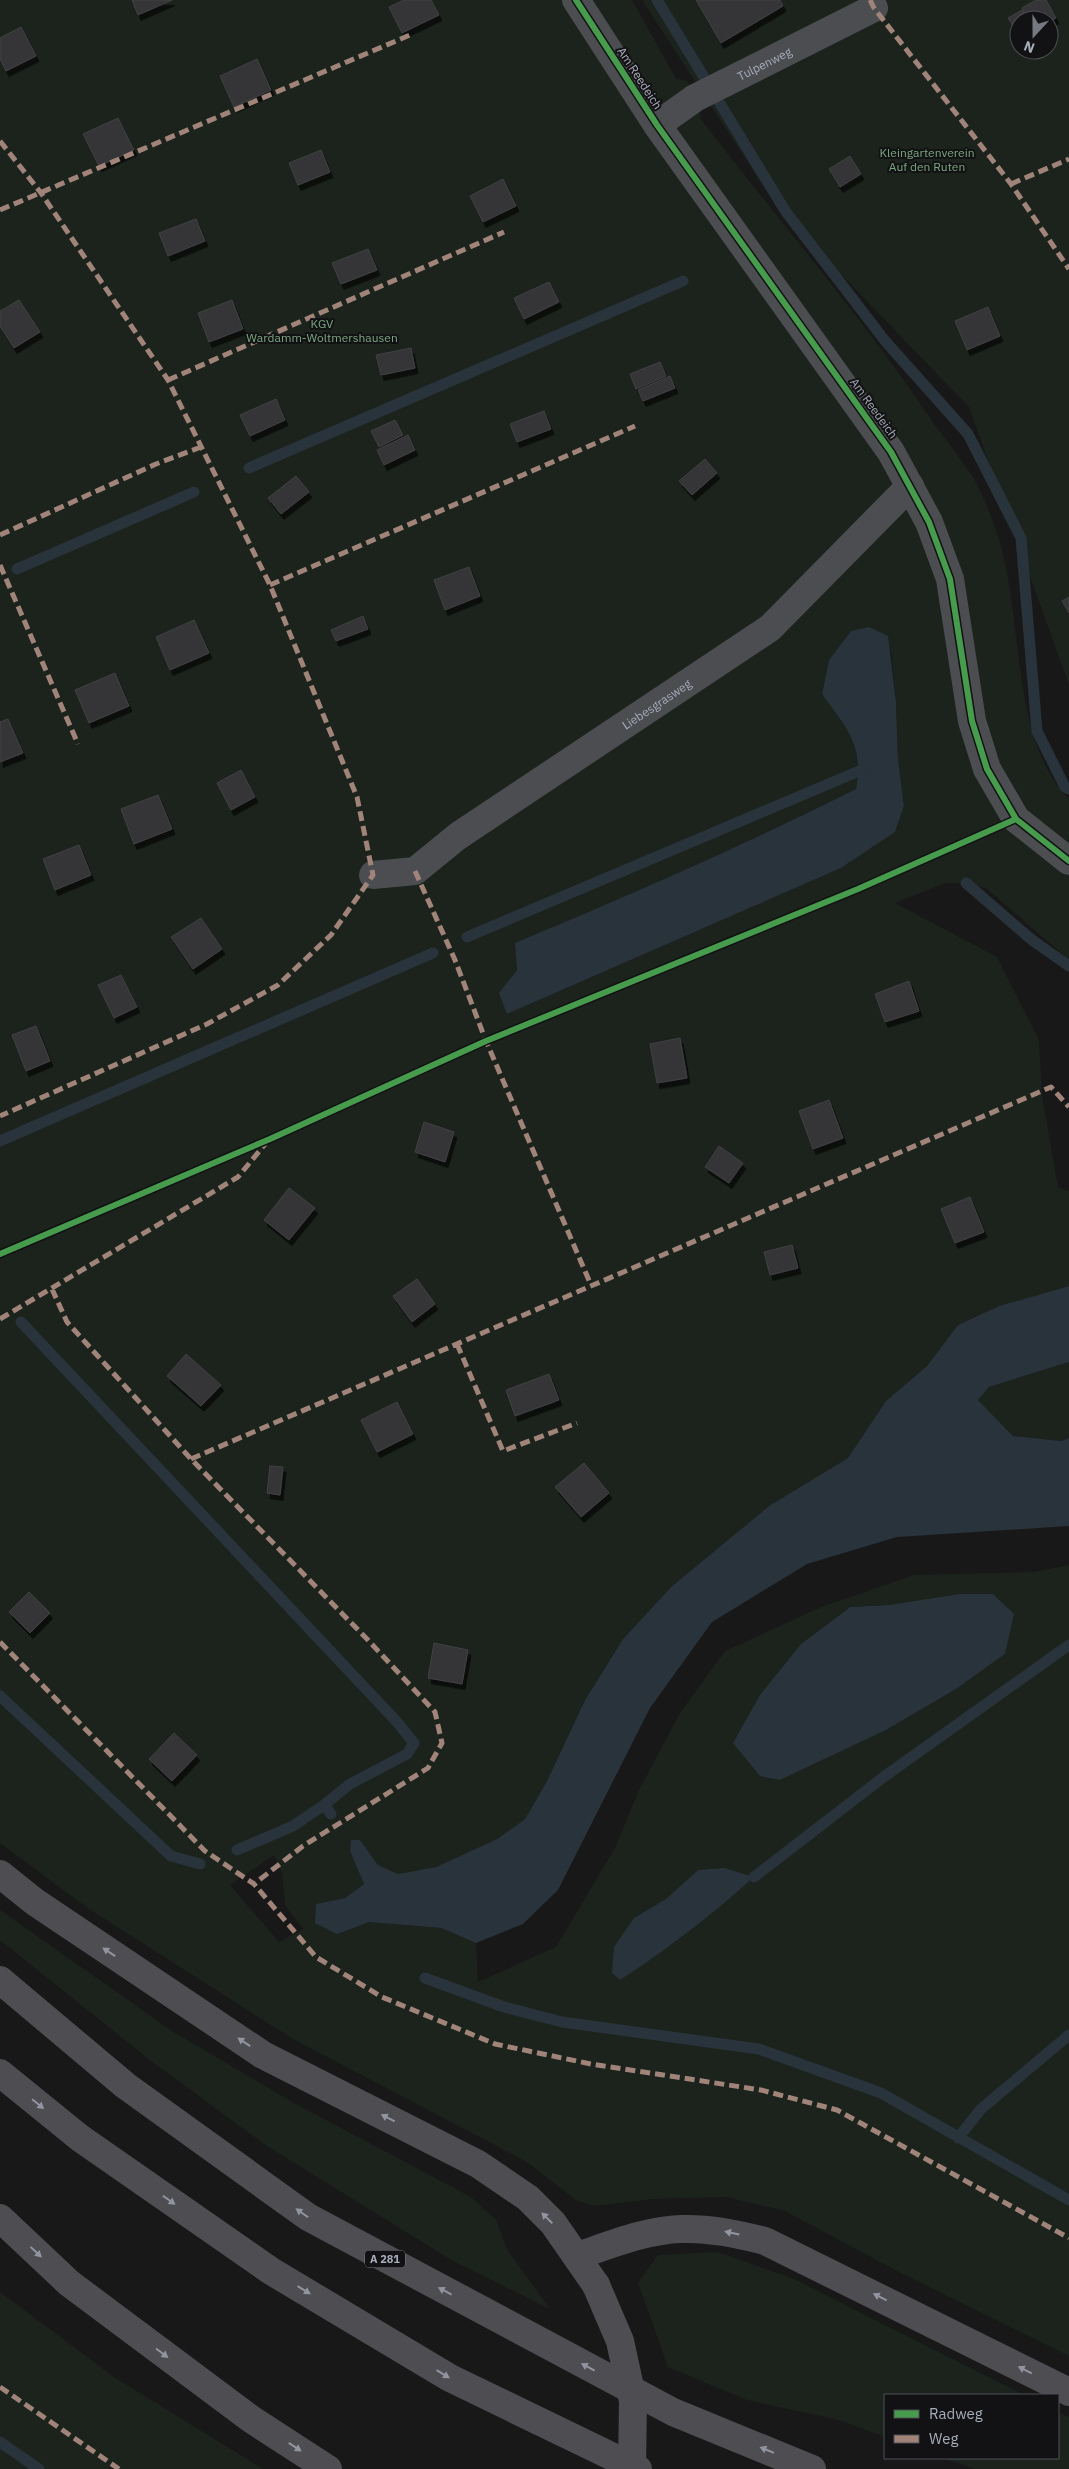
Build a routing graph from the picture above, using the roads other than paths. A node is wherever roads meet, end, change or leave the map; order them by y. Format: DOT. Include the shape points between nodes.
graph roads {
  1 [pos="576,0"];
  2 [pos="874,8"];
  3 [pos="657,125"];
  4 [pos="910,486"];
  5 [pos="1069,861"];
  6 [pos="373,875"];
  7 [pos="0,1874"];
  8 [pos="0,1980"];
  9 [pos="0,2073"];
  10 [pos="0,2218"];
  11 [pos="577,2256"];
  12 [pos="1069,2392"];
  13 [pos="328,2469"];
  14 [pos="632,2469"];
  15 [pos="638,2469"];
  16 [pos="812,2469"];
  1 -- 3 [label="street, Am Reedeich"];
  2 -- 3 [label="street, Tulpenweg" via="695,98"];
  3 -- 4 [label="street, Am Reedeich" via="891,452"];
  4 -- 5 [label="street, Am Reedeich" via="929,522 950,579 972,720 987,769 1016,819"];
  4 -- 6 [label="street, Liebesgrasweg" via="770,628 466,831 415,871"];
  11 -- 7 [label="highway, one-way" via="553,2223 528,2198 478,2164 263,2055 36,1902"];
  16 -- 8 [label="highway, A 281, one-way" via="673,2412 308,2217 126,2086"];
  9 -- 15 [label="highway, one-way" via="80,2138 271,2271 450,2378"];
  10 -- 13 [label="highway, one-way" via="69,2283 251,2419"];
  12 -- 11 [label="highway, one-way" via="765,2241 726,2231 680,2229 615,2243"];
  11 -- 14 [label="highway, bridge" via="596,2285 620,2341 633,2401"];
}
